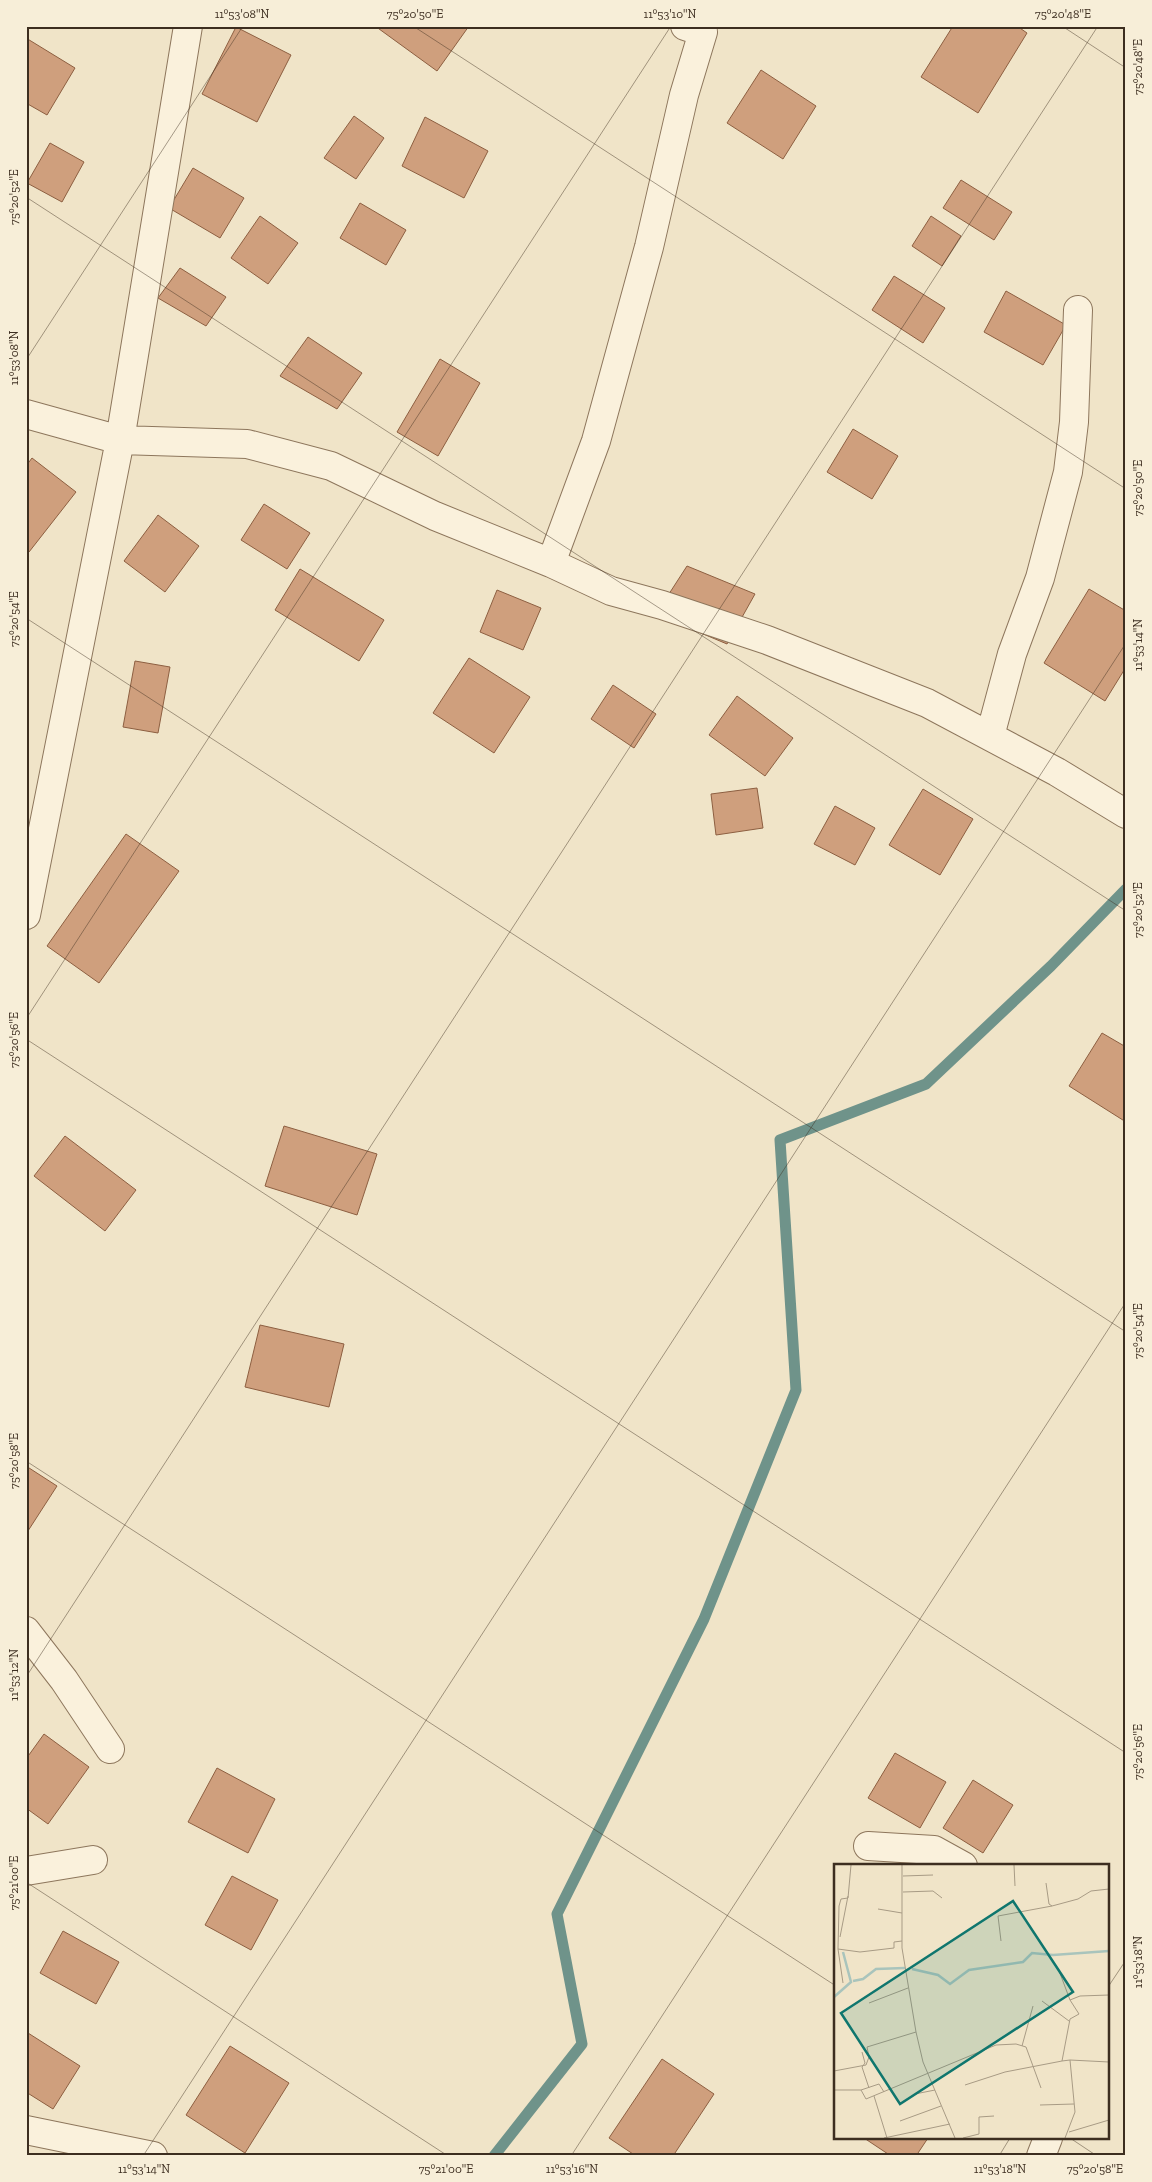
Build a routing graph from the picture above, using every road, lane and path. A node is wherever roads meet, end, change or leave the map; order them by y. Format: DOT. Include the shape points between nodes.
graph roads {
  1 [pos="188,26"];
  2 [pos="685,26"];
  3 [pos="1078,310"];
  4 [pos="26,414"];
  5 [pos="120,440"];
  6 [pos="551,562"];
  7 [pos="990,736"];
  8 [pos="1126,814"];
  9 [pos="26,915"];
  10 [pos="26,1631"];
  11 [pos="110,1749"];
  12 [pos="868,1846"];
  13 [pos="93,1860"];
  14 [pos="959,1864"];
  15 [pos="26,1871"];
  16 [pos="26,2130"];
  17 [pos="1047,2140"];
  18 [pos="153,2156"];
  19 [pos="1041,2156"];
  1 -- 5 [label="street"];
  2 -- 6 [label="street" via="703,32 596,441"];
  3 -- 7 [label="street" via="1074,422 1068,472 1040,578 1012,654"];
  4 -- 5 [label="street"];
  5 -- 6 [label="street" via="247,444 330,466 435,516"];
  5 -- 9 [label="street"];
  6 -- 7 [label="street" via="611,591 767,640 927,703"];
  7 -- 8 [label="street"];
  10 -- 11 [label="street" via="64,1680"];
  12 -- 14 [label="street" via="934,1850"];
  13 -- 15 [label="street"];
  16 -- 18 [label="street"];
  17 -- 19 [label="street"];
}
